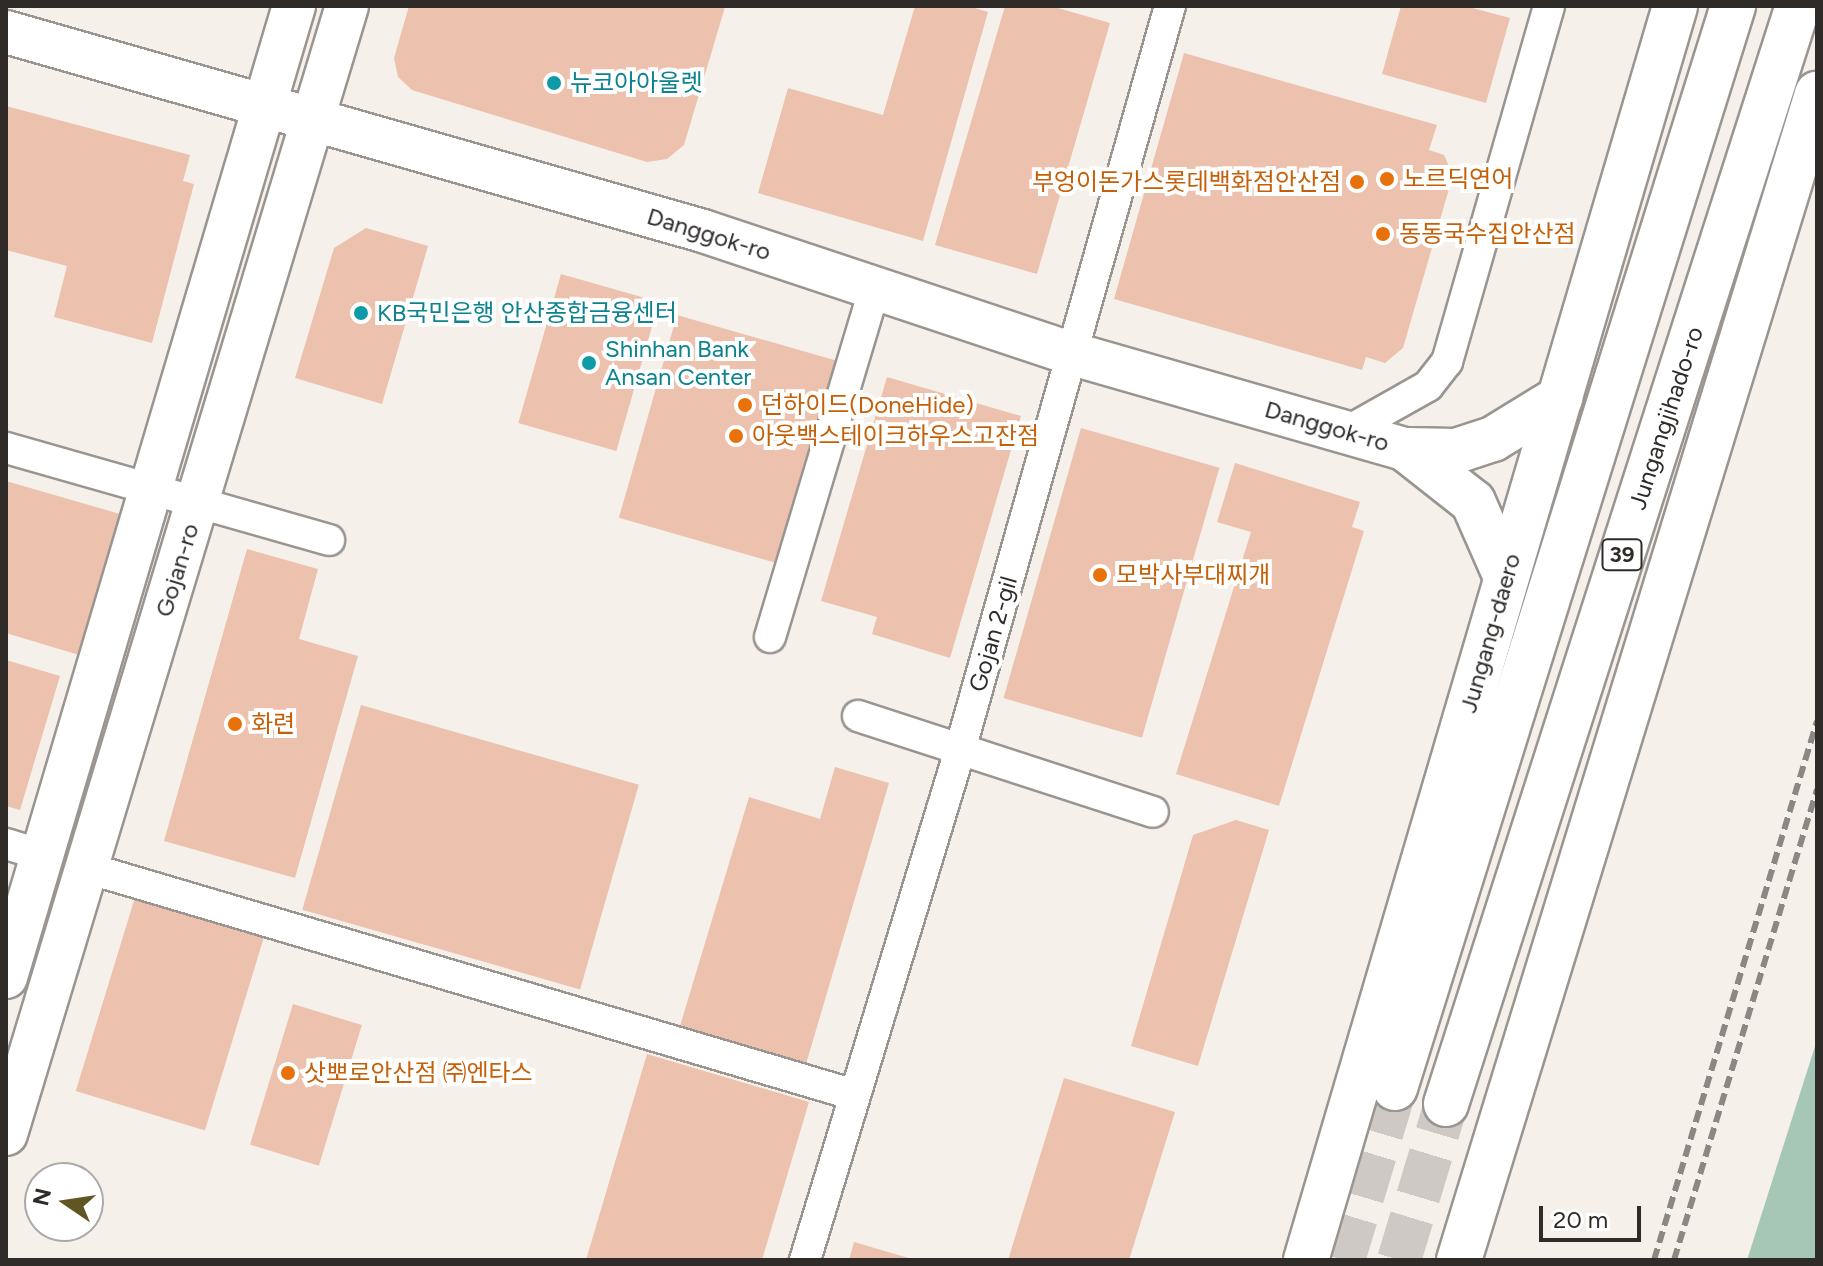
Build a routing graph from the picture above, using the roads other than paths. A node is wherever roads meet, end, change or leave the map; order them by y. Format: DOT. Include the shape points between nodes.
graph roads {
  1 [pos="294,6"];
  2 [pos="347,6"];
  3 [pos="1170,6"];
  4 [pos="1549,6"];
  5 [pos="1675,6"];
  6 [pos="1733,6"];
  7 [pos="1798,6"];
  8 [pos="6,32"];
  9 [pos="1817,94"];
  10 [pos="264,106"];
  11 [pos="313,120"];
  12 [pos="875,286"];
  13 [pos="1073,354"];
  14 [pos="1560,398"];
  15 [pos="1348,431"];
  16 [pos="6,448"];
  17 [pos="1407,450"];
  18 [pos="151,488"];
  19 [pos="197,502"];
  20 [pos="329,540"];
  21 [pos="1506,577"];
  22 [pos="770,637"];
  23 [pos="858,716"];
  24 [pos="960,750"];
  25 [pos="1153,812"];
  26 [pos="24,850"];
  27 [pos="87,868"];
  28 [pos="6,977"];
  29 [pos="1395,1088"];
  30 [pos="855,1095"];
  31 [pos="1446,1104"];
  32 [pos="6,1134"];
  33 [pos="1307,1256"];
  34 [pos="805,1260"];
  35 [pos="1459,1260"];
  1 -- 10 [label="street, Gojan-ro"];
  2 -- 11 [label="street, Gojan-ro"];
  3 -- 13 [label="street, Gojan 2-gil"];
  4 -- 15 [label="street" via="1447,362 1428,386"];
  5 -- 14 [label="main road, Jungang-daero"];
  6 -- 29 [label="main road, 39"];
  7 -- 31 [label="main road, Jungangjihado-ro / 39"];
  8 -- 10 [label="street, Danggok-ro"];
  9 -- 35 [label="main road"];
  10 -- 11 [label="street, Danggok-ro"];
  10 -- 18 [label="street, Gojan-ro"];
  11 -- 12 [label="street, Danggok-ro" via="703,231"];
  11 -- 19 [label="street, Gojan-ro"];
  12 -- 13 [label="street, Danggok-ro"];
  12 -- 22 [label="street"];
  13 -- 15 [label="street, Danggok-ro"];
  13 -- 24 [label="street, Gojan 2-gil"];
  14 -- 17 [label="main road" via="1493,439 1456,451"];
  14 -- 21 [label="main road, Jungang-daero"];
  15 -- 17 [label="street, Danggok-ro"];
  16 -- 18 [label="street"];
  17 -- 21 [label="main road" via="1473,502"];
  18 -- 19 [label="street"];
  18 -- 26 [label="street, Gojan-ro"];
  19 -- 20 [label="street"];
  19 -- 27 [label="street, Gojan-ro"];
  21 -- 33 [label="main road, Jungang-daero"];
  23 -- 24 [label="street"];
  24 -- 25 [label="street"];
  24 -- 30 [label="street, Gojan 2-gil"];
  26 -- 28 [label="street, Gojan-ro"];
  27 -- 30 [label="street"];
  27 -- 32 [label="street, Gojan-ro"];
  30 -- 34 [label="street, Gojan 2-gil"];
}
